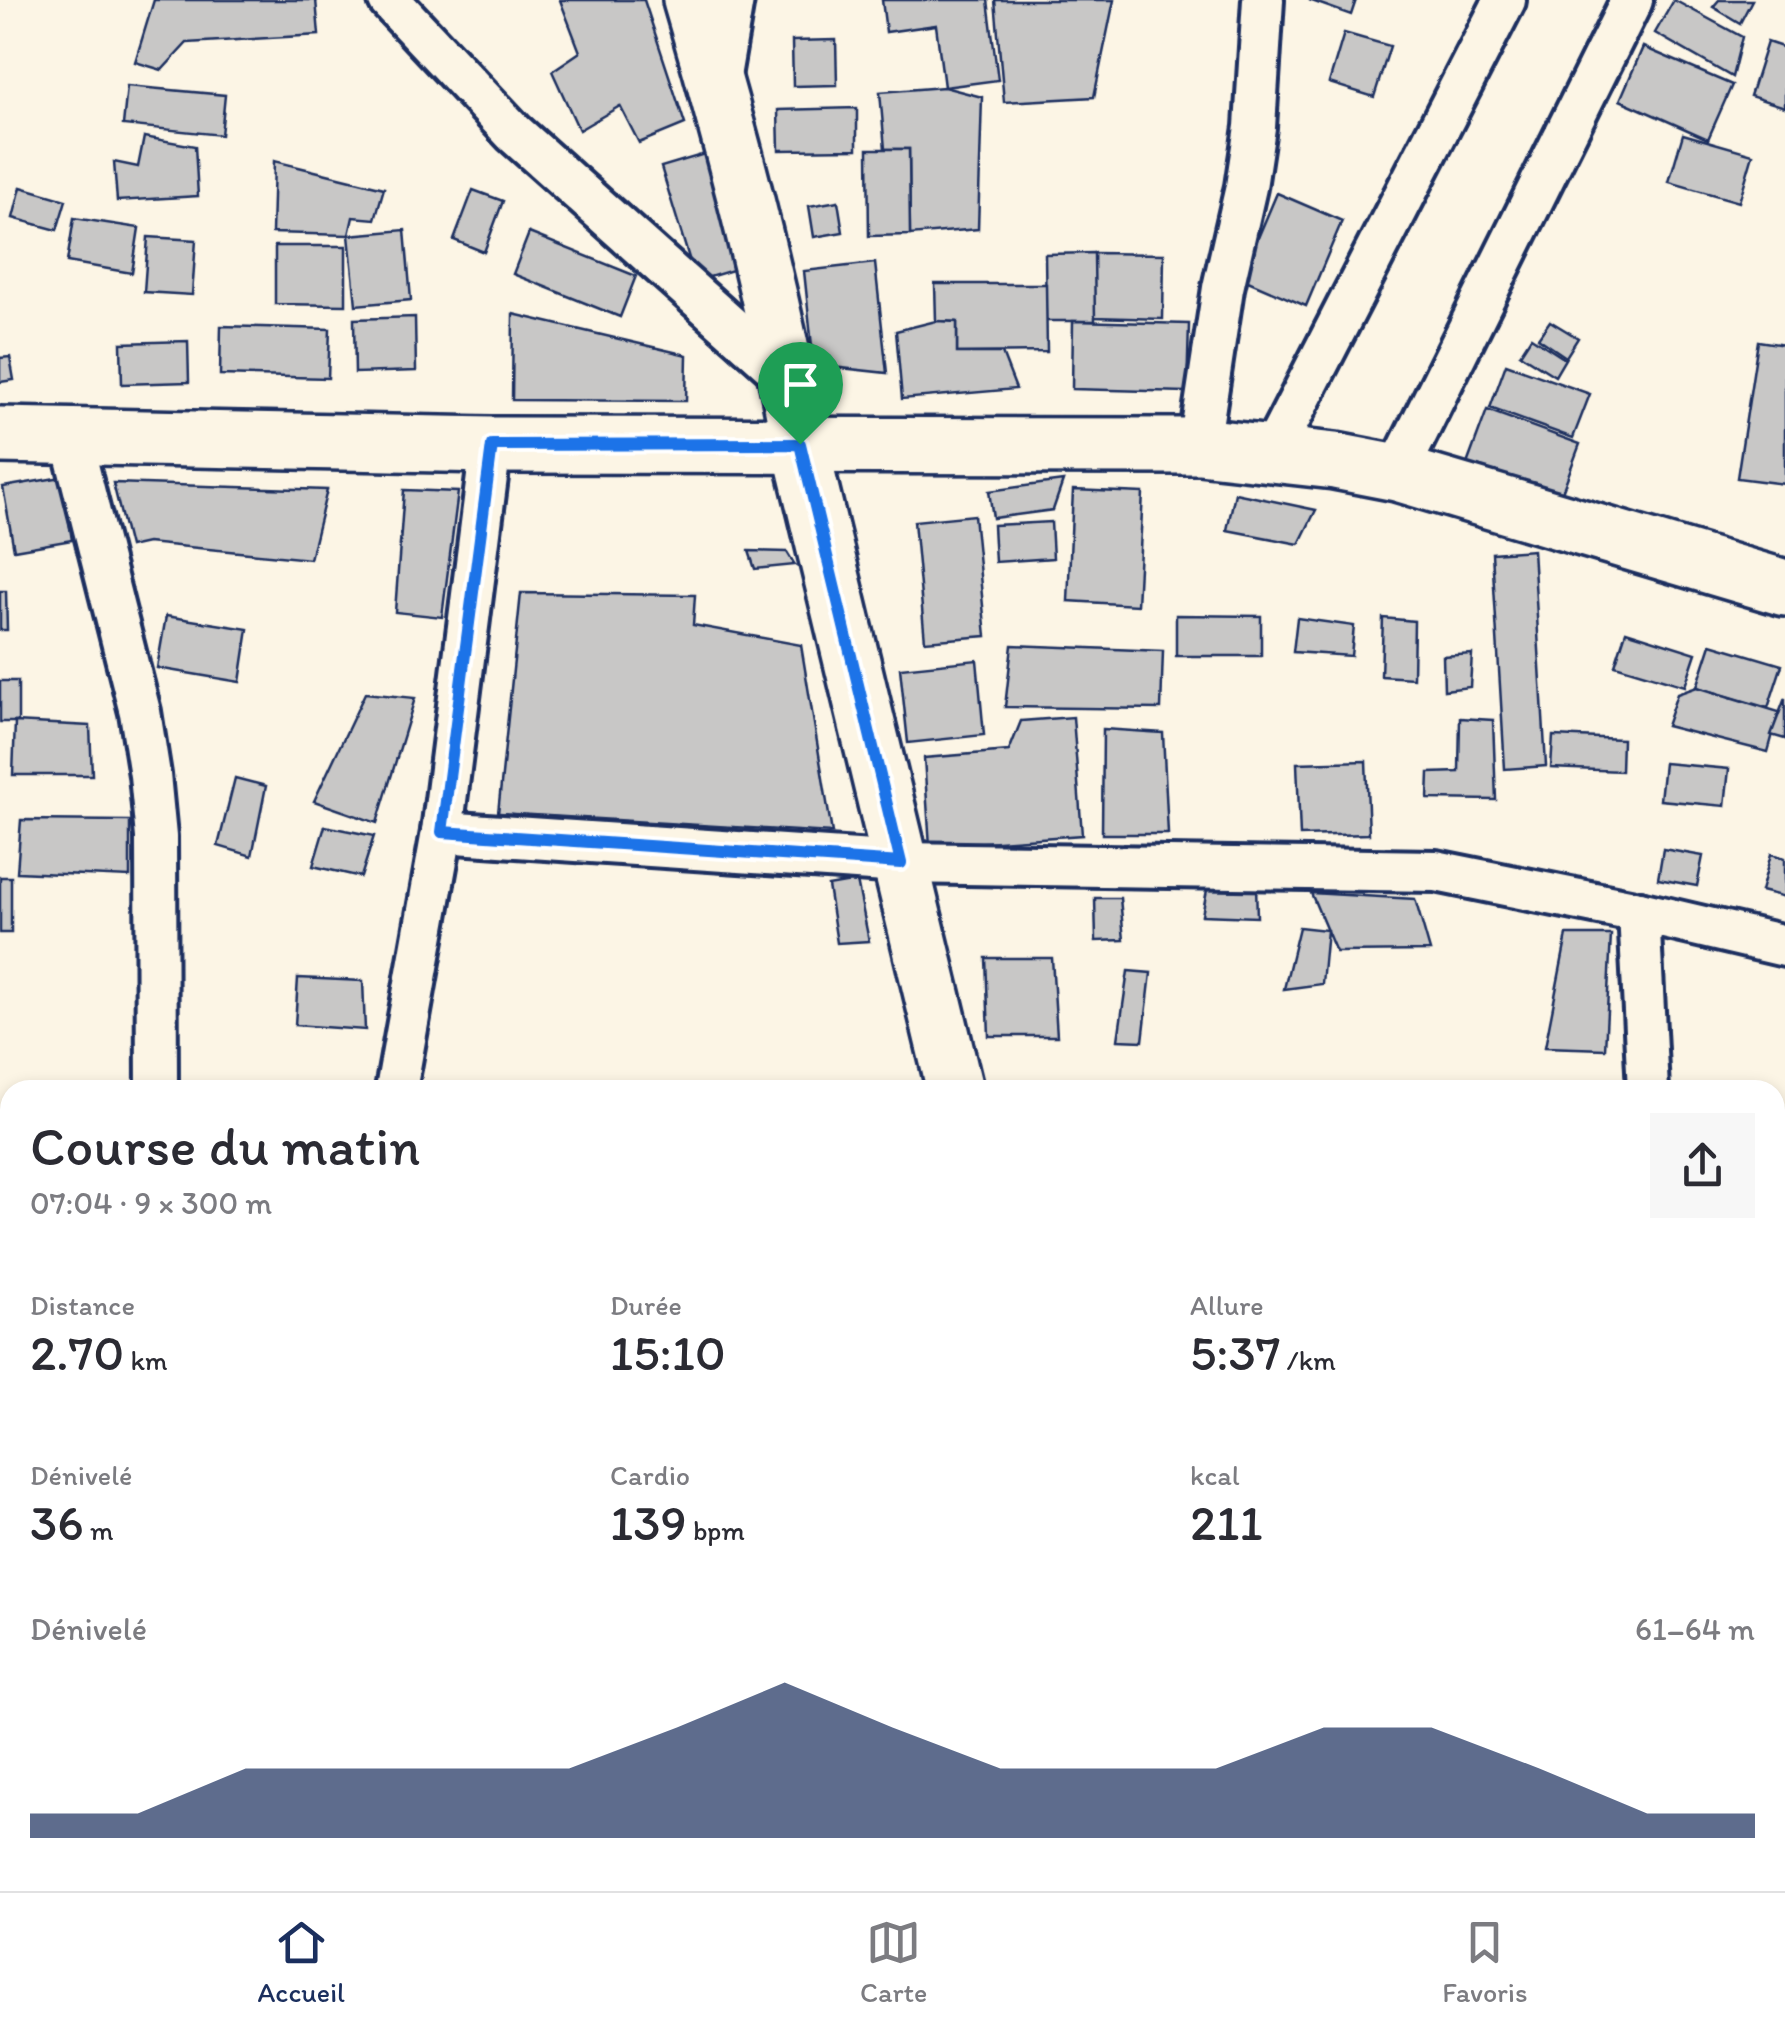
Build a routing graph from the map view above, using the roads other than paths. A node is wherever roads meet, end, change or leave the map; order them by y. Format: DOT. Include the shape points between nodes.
graph roads {
  1 [pos="389,0"];
  2 [pos="691,0"];
  3 [pos="733,0"];
  4 [pos="1263,0"];
  5 [pos="1505,0"];
  6 [pos="1632,0"];
  7 [pos="718,91"];
  8 [pos="787,377"];
  9 [pos="70,434"];
  10 [pos="0,435"];
  11 [pos="800,444"];
  12 [pos="492,445"];
  13 [pos="1199,446"];
  14 [pos="1272,453"];
  15 [pos="1396,473"];
  16 [pos="1785,588"];
  17 [pos="442,832"];
  18 [pos="901,863"];
  19 [pos="1638,912"];
  20 [pos="1785,946"];
  21 [pos="156,1080"];
  22 [pos="398,1080"];
  23 [pos="953,1080"];
  24 [pos="1647,1080"];
  1 -- 8 [label="street" via="514,133"];
  2 -- 7 [label="main road"];
  3 -- 7 [label="street"];
  4 -- 13 [label="street" via="1255,127"];
  5 -- 14 [label="street"];
  6 -- 15 [label="street"];
  7 -- 8 [label="main road"];
  8 -- 11 [label="main road"];
  9 -- 10 [label="main road"];
  9 -- 12 [label="main road"];
  9 -- 21 [label="street" via="150,775"];
  11 -- 12 [label="main road"];
  11 -- 13 [label="main road"];
  11 -- 18 [label="main road"];
  12 -- 17 [label="street"];
  13 -- 14 [label="main road"];
  14 -- 15 [label="main road"];
  15 -- 16 [label="main road"];
  17 -- 18 [label="street"];
  17 -- 22 [label="street"];
  18 -- 19 [label="street" via="1436,871"];
  18 -- 23 [label="main road"];
  19 -- 20 [label="street"];
  19 -- 24 [label="street"];
}
